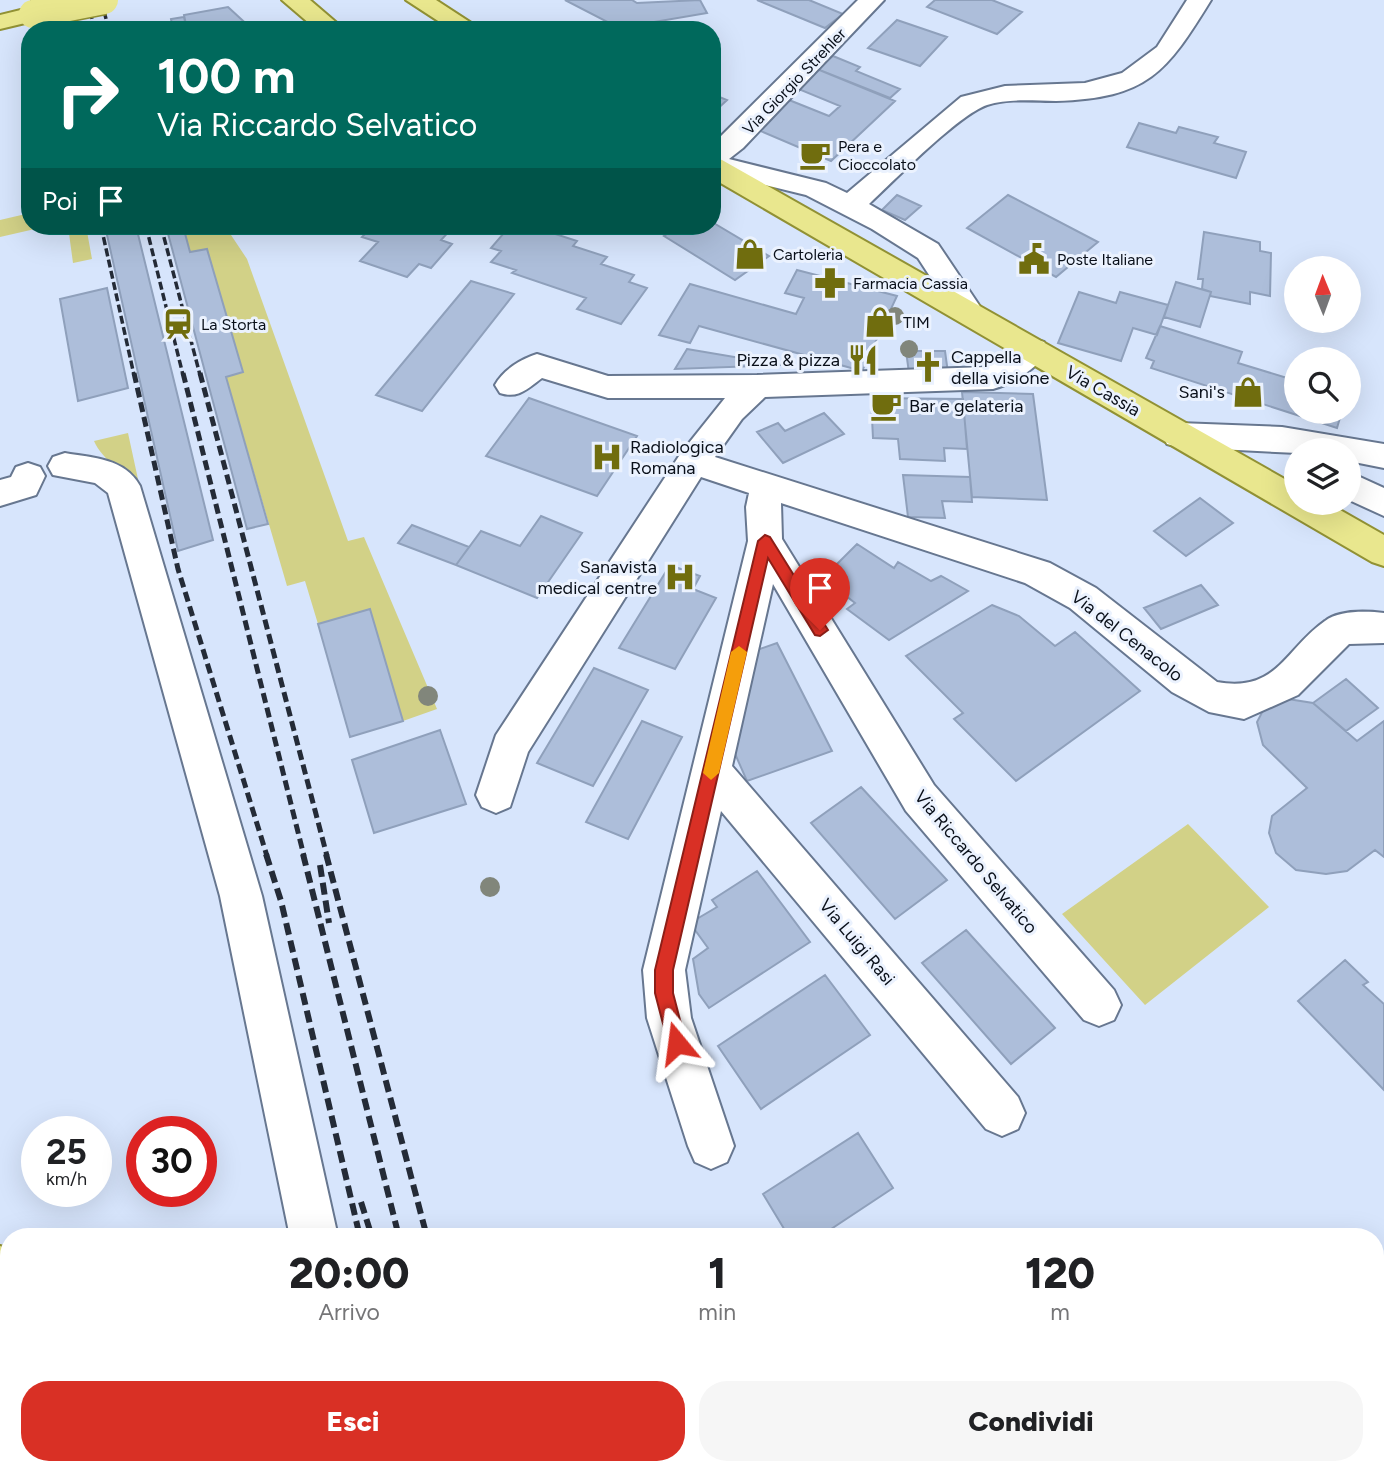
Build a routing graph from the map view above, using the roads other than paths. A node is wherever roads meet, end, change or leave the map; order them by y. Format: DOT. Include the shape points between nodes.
graph roads {
  1 [pos="104,0"];
  2 [pos="294,0"];
  3 [pos="418,0"];
  4 [pos="872,0"];
  5 [pos="1199,0"];
  6 [pos="1,21"];
  7 [pos="321,21"];
  8 [pos="454,21"];
  9 [pos="721,153"];
  10 [pos="721,166"];
  11 [pos="721,169"];
  12 [pos="721,196"];
  13 [pos="849,206"];
  14 [pos="795,213"];
  15 [pos="970,314"];
  16 [pos="1032,350"];
  17 [pos="511,385"];
  18 [pos="757,386"];
  19 [pos="1246,434"];
  20 [pos="1179,435"];
  21 [pos="1284,451"];
  22 [pos="1384,456"];
  23 [pos="693,462"];
  24 [pos="31,478"];
  25 [pos="767,487"];
  26 [pos="1361,491"];
  27 [pos="1384,503"];
  28 [pos="765,541"];
  29 [pos="1384,552"];
  30 [pos="1384,628"];
  31 [pos="711,770"];
  32 [pos="496,795"];
  33 [pos="1098,1005"];
  34 [pos="1003,1113"];
  35 [pos="711,1146"];
  36 [pos="312,1228"];
  1 -- 6 [label="main road, bridge"];
  2 -- 7 [label="main road"];
  3 -- 8 [label="main road"];
  4 -- 9 [label="street, Via Giorgio Strehler"];
  5 -- 13 [label="street" via="1161,58 1122,85 1102,91 978,97"];
  10 -- 13 [label="street" via="816,189"];
  11 -- 14 [label="main road, Via Cassia"];
  12 -- 14 [label="main road"];
  13 -- 15 [label="street" via="928,251"];
  14 -- 15 [label="main road, Via Cassia"];
  15 -- 16 [label="main road, Via Cassia"];
  16 -- 18 [label="street" via="993,378"];
  16 -- 20 [label="main road, Via Cassia"];
  17 -- 18 [label="street" via="537,365 608,387"];
  18 -- 23 [label="street" via="731,411"];
  19 -- 20 [label="street"];
  19 -- 21 [label="street"];
  19 -- 22 [label="street"];
  20 -- 29 [label="main road, Via Cassia"];
  23 -- 25 [label="street, Via del Cenacolo"];
  23 -- 32 [label="street" via="510,747"];
  24 -- 36 [label="street" via="104,472 124,486 211,801 242,896"];
  25 -- 28 [label="street, Via Riccardo Selvatico"];
  25 -- 30 [label="street, Via del Cenacolo" via="1037,573 1083,598 1209,696 1244,703 1286,684 1339,630"];
  26 -- 27 [label="street"];
  28 -- 31 [label="street"];
  28 -- 33 [label="street, Via Riccardo Selvatico" via="920,798"];
  31 -- 34 [label="street, Via Luigi Rasi"];
  31 -- 35 [label="street" via="664,970 669,1018"];
}
